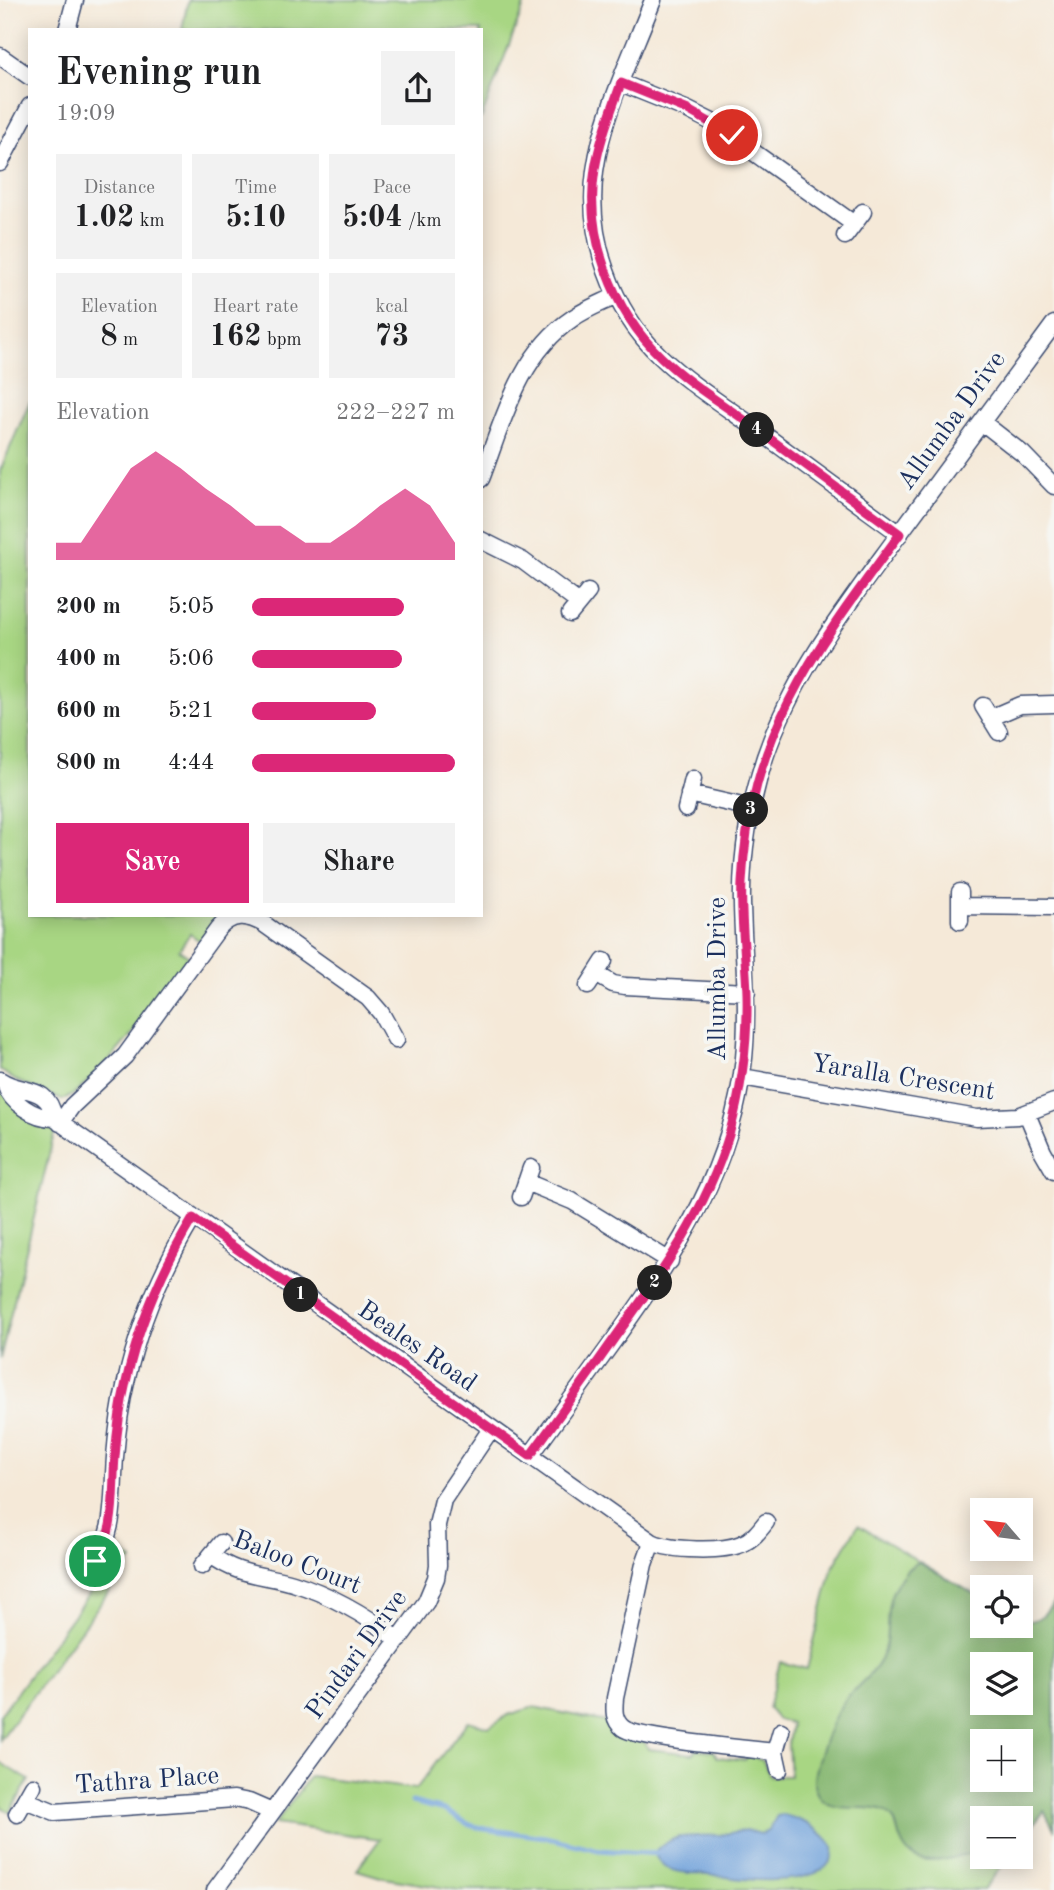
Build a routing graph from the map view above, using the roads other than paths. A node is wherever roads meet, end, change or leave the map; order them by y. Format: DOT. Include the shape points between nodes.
graph roads {
  1 [pos="75,0"];
  2 [pos="653,0"];
  3 [pos="68,28"];
  4 [pos="0,56"];
  5 [pos="28,76"];
  6 [pos="621,83"];
  7 [pos="28,110"];
  8 [pos="0,163"];
  9 [pos="854,224"];
  10 [pos="616,296"];
  11 [pos="1054,324"];
  12 [pos="982,422"];
  13 [pos="483,474"];
  14 [pos="1054,486"];
  15 [pos="900,534"];
  16 [pos="483,541"];
  17 [pos="579,603"];
  18 [pos="1054,705"];
  19 [pos="991,719"];
  20 [pos="690,794"];
  21 [pos="751,808"];
  22 [pos="960,906"];
  23 [pos="1054,907"];
  24 [pos="596,974"];
  25 [pos="747,992"];
  26 [pos="396,1040"];
  27 [pos="742,1077"];
  28 [pos="3,1082"];
  29 [pos="1054,1102"];
  30 [pos="1027,1114"];
  31 [pos="57,1120"];
  32 [pos="1054,1171"];
  33 [pos="526,1182"];
  34 [pos="193,1218"];
  35 [pos="670,1261"];
  36 [pos="491,1429"];
  37 [pos="530,1456"];
  38 [pos="766,1522"];
  39 [pos="652,1542"];
  40 [pos="211,1555"];
  41 [pos="91,1565"];
  42 [pos="399,1640"];
  43 [pos="781,1731"];
  44 [pos="775,1752"];
  45 [pos="779,1770"];
  46 [pos="25,1800"];
  47 [pos="272,1812"];
  48 [pos="215,1890"];
  1 -- 3 [label="street"];
  2 -- 6 [label="street"];
  4 -- 5 [label="street"];
  6 -- 9 [label="street" via="709,121"];
  6 -- 10 [label="street" via="599,149 594,193 599,244"];
  7 -- 8 [label="street"];
  10 -- 13 [label="street" via="572,318 539,349 517,384"];
  10 -- 15 [label="street" via="638,331 677,371"];
  11 -- 12 [label="street, Allumba Drive"];
  12 -- 14 [label="street"];
  12 -- 15 [label="street, Allumba Drive"];
  15 -- 21 [label="street, Allumba Drive" via="796,685 765,758"];
  16 -- 17 [label="street" via="523,561"];
  18 -- 19 [label="street" via="1020,705"];
  20 -- 21 [label="street"];
  21 -- 25 [label="street, Allumba Drive" via="742,884"];
  22 -- 23 [label="street"];
  24 -- 25 [label="street" via="625,986"];
  25 -- 27 [label="street, Allumba Drive"];
  26 -- 31 [label="street" via="381,1013 361,993 264,924 250,917 233,917 218,929 125,1056"];
  27 -- 30 [label="street, Yaralla Crescent" via="977,1118"];
  27 -- 35 [label="street, Allumba Drive" via="713,1180"];
  28 -- 31 [label="street, Beales Road" via="42,1096"];
  29 -- 30 [label="street, Yaralla Crescent"];
  30 -- 32 [label="street"];
  31 -- 34 [label="street, Beales Road"];
  33 -- 35 [label="street" via="572,1201"];
  34 -- 36 [label="street, Beales Road"];
  34 -- 41 [label="street" via="167,1265 139,1334 117,1427 110,1524 103,1549"];
  35 -- 37 [label="street, Allumba Drive"];
  36 -- 37 [label="street, Beales Road"];
  36 -- 42 [label="street, Pindari Drive" via="443,1500 437,1525 436,1578 426,1602"];
  37 -- 39 [label="street, Beales Road"];
  38 -- 39 [label="street, Beales Road" via="750,1540 730,1547 670,1549"];
  39 -- 44 [label="street" via="615,1698 615,1718 625,1730 653,1736"];
  40 -- 42 [label="street, Baloo Court" via="231,1569 323,1595"];
  42 -- 47 [label="street, Pindari Drive"];
  43 -- 44 [label="street"];
  44 -- 45 [label="street"];
  46 -- 47 [label="street, Tathra Place" via="55,1812 234,1799"];
  47 -- 48 [label="street, Pindari Drive"];
}
